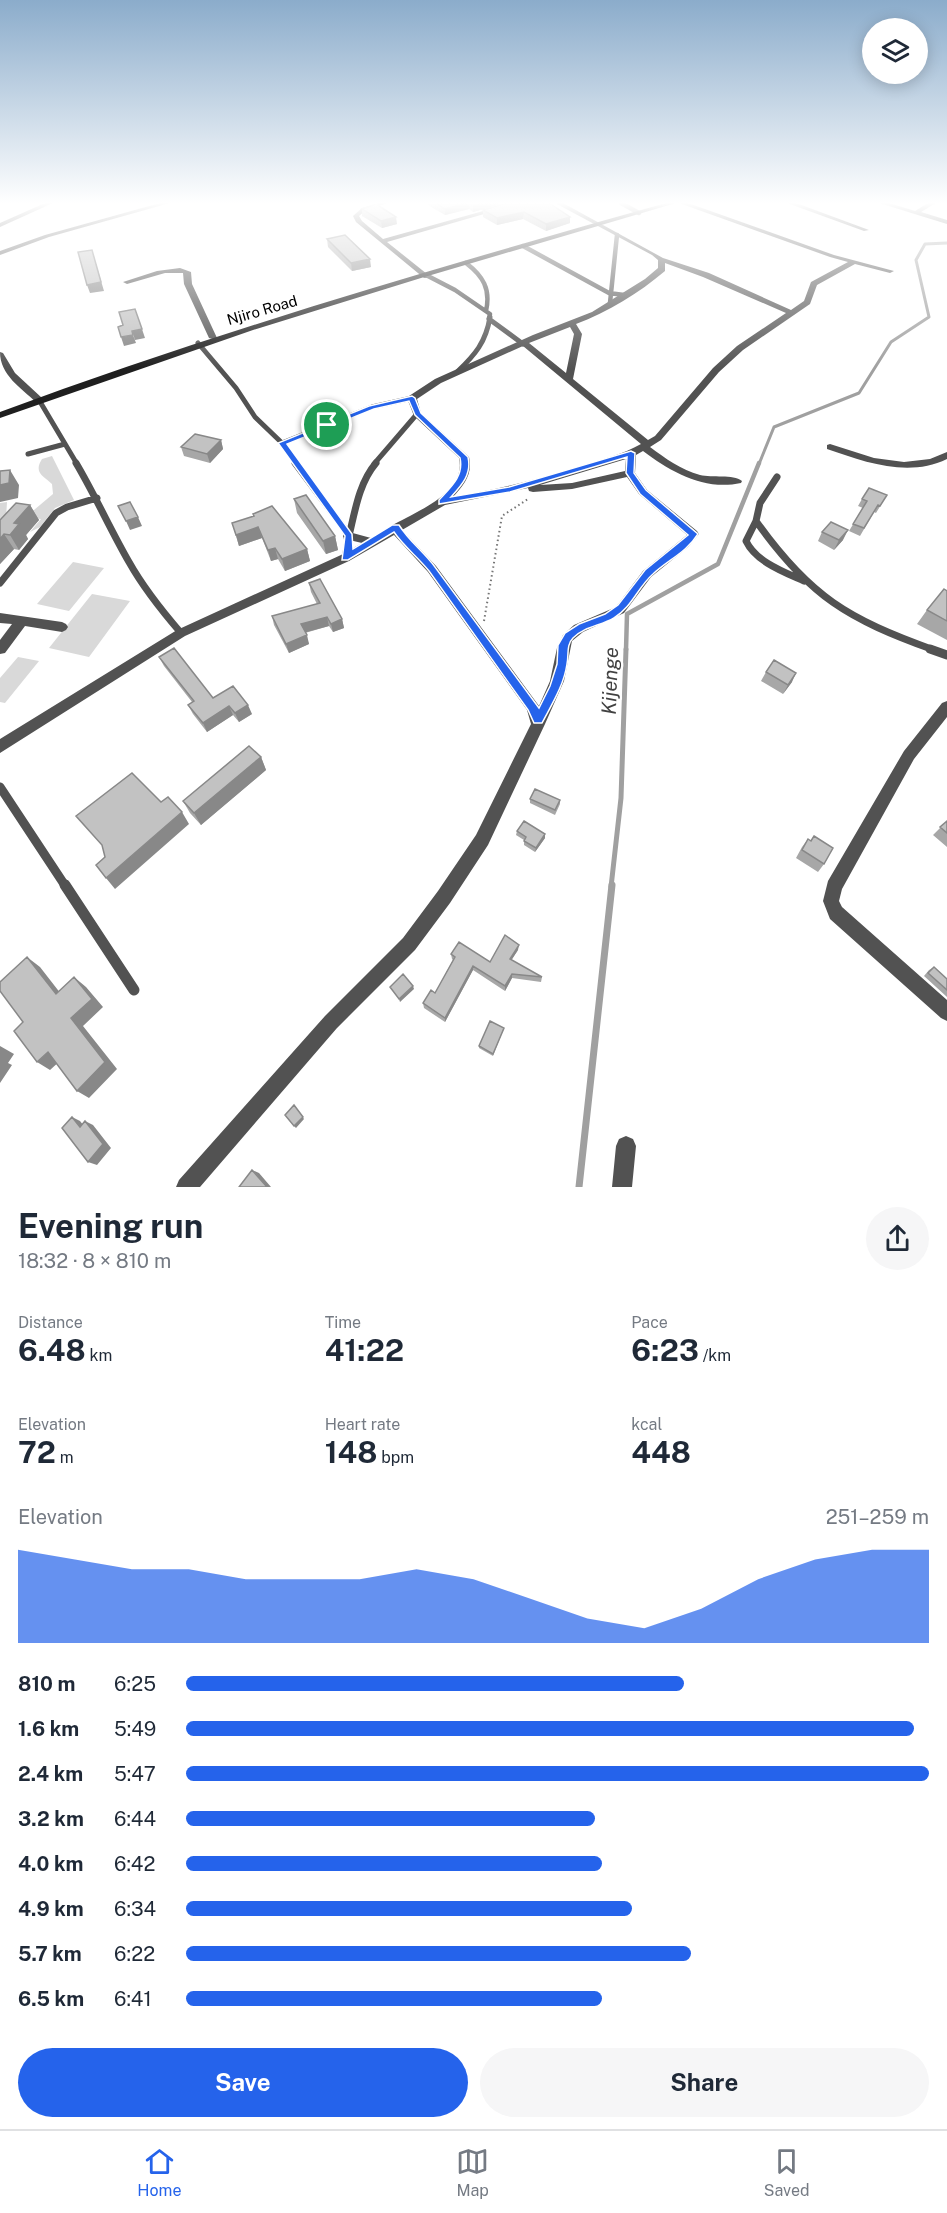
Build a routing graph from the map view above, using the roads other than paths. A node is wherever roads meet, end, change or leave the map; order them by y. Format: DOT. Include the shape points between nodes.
graph roads {
  1 [pos="404,258"];
  2 [pos="481,258"];
  3 [pos="544,258"];
  4 [pos="613,258"];
  5 [pos="841,258"];
  6 [pos="661,259"];
  7 [pos="853,262"];
  8 [pos="466,263"];
  9 [pos="890,271"];
  10 [pos="425,275"];
  11 [pos="127,282"];
  12 [pos="610,298"];
  13 [pos="486,310"];
  14 [pos="792,313"];
  15 [pos="489,319"];
  16 [pos="572,324"];
  17 [pos="213,338"];
  18 [pos="198,343"];
  19 [pos="524,343"];
  20 [pos="0,355"];
  21 [pos="456,373"];
  22 [pos="569,379"];
  23 [pos="412,398"];
  24 [pos="39,400"];
  25 [pos="417,414"];
  26 [pos="0,415"];
  27 [pos="282,443"];
  28 [pos="65,444"];
  29 [pos="645,446"];
  30 [pos="830,447"];
  31 [pos="631,453"];
  32 [pos="28,454"];
  33 [pos="947,455"];
  34 [pos="630,473"];
  35 [pos="777,477"];
  36 [pos="737,481"];
  37 [pos="514,488"];
  38 [pos="97,498"];
  39 [pos="442,502"];
  40 [pos="756,521"];
  41 [pos="395,528"];
  42 [pos="349,536"];
  43 [pos="372,542"];
  44 [pos="345,558"];
  45 [pos="0,583"];
  46 [pos="810,584"];
  47 [pos="0,618"];
  48 [pos="23,621"];
  49 [pos="62,627"];
  50 [pos="181,633"];
  51 [pos="0,649"];
  52 [pos="947,655"];
  53 [pos="947,707"];
  54 [pos="538,720"];
  55 [pos="0,747"];
  56 [pos="0,787"];
  57 [pos="134,990"];
  58 [pos="947,1012"];
  59 [pos="626,1146"];
  60 [pos="186,1187"];
  61 [pos="622,1187"];
  1 -- 10 [label="street"];
  2 -- 8 [label="street, Njiro Road"];
  3 -- 12 [label="lane"];
  4 -- 12 [label="lane"];
  5 -- 7 [label="street"];
  6 -- 12 [label="street" via="660,272 624,295"];
  6 -- 14 [label="street"];
  7 -- 9 [label="street"];
  7 -- 14 [label="street" via="814,284 807,302"];
  8 -- 10 [label="street, Njiro Road"];
  8 -- 13 [label="lane" via="488,285"];
  10 -- 13 [label="lane"];
  10 -- 17 [label="street, Njiro Road"];
  11 -- 17 [label="street" via="170,271 187,272 188,284"];
  12 -- 16 [label="street" via="595,314"];
  13 -- 15 [label="lane"];
  14 -- 29 [label="street" via="740,348 658,438"];
  15 -- 19 [label="lane"];
  15 -- 21 [label="lane" via="486,342"];
  16 -- 19 [label="street"];
  16 -- 22 [label="street" via="578,334"];
  17 -- 18 [label="street, Njiro Road"];
  18 -- 24 [label="street, Njiro Road"];
  18 -- 27 [label="lane" via="255,417"];
  19 -- 21 [label="street"];
  19 -- 22 [label="street"];
  20 -- 24 [label="street" via="11,374"];
  21 -- 23 [label="street"];
  22 -- 29 [label="street"];
  23 -- 25 [label="street"];
  23 -- 27 [label="lane" via="372,407"];
  24 -- 26 [label="street, Njiro Road"];
  24 -- 28 [label="lane"];
  25 -- 39 [label="street" via="464,457 466,466 461,482"];
  25 -- 42 [label="lane" via="368,472"];
  27 -- 42 [label="lane"];
  28 -- 32 [label="lane"];
  28 -- 38 [label="lane"];
  29 -- 31 [label="street"];
  29 -- 36 [label="street" via="663,462 696,478"];
  30 -- 33 [label="street" via="871,460 913,465 928,464"];
  31 -- 34 [label="street"];
  31 -- 37 [label="street"];
  34 -- 37 [label="street" via="572,486"];
  34 -- 54 [label="street" via="643,492 693,534 687,543 648,572 622,608 569,636 555,687"];
  35 -- 40 [label="lane" via="760,503"];
  37 -- 39 [label="street"];
  38 -- 45 [label="lane" via="56,513"];
  38 -- 50 [label="lane" via="129,562"];
  39 -- 41 [label="street"];
  40 -- 46 [label="lane" via="776,549"];
  40 -- 46 [label="lane" via="746,541 748,549"];
  41 -- 43 [label="street"];
  41 -- 54 [label="street" via="422,556"];
  42 -- 43 [label="street"];
  42 -- 44 [label="lane"];
  43 -- 44 [label="street"];
  44 -- 50 [label="street"];
  46 -- 52 [label="lane" via="854,617"];
  47 -- 48 [label="street"];
  48 -- 49 [label="street"];
  48 -- 51 [label="street"];
  50 -- 55 [label="street"];
  53 -- 58 [label="street" via="909,755 834,887 831,901 836,913"];
  54 -- 60 [label="street" via="482,840 409,944 330,1022"];
  56 -- 57 [label="lane"];
  59 -- 61 [label="street"];
}
